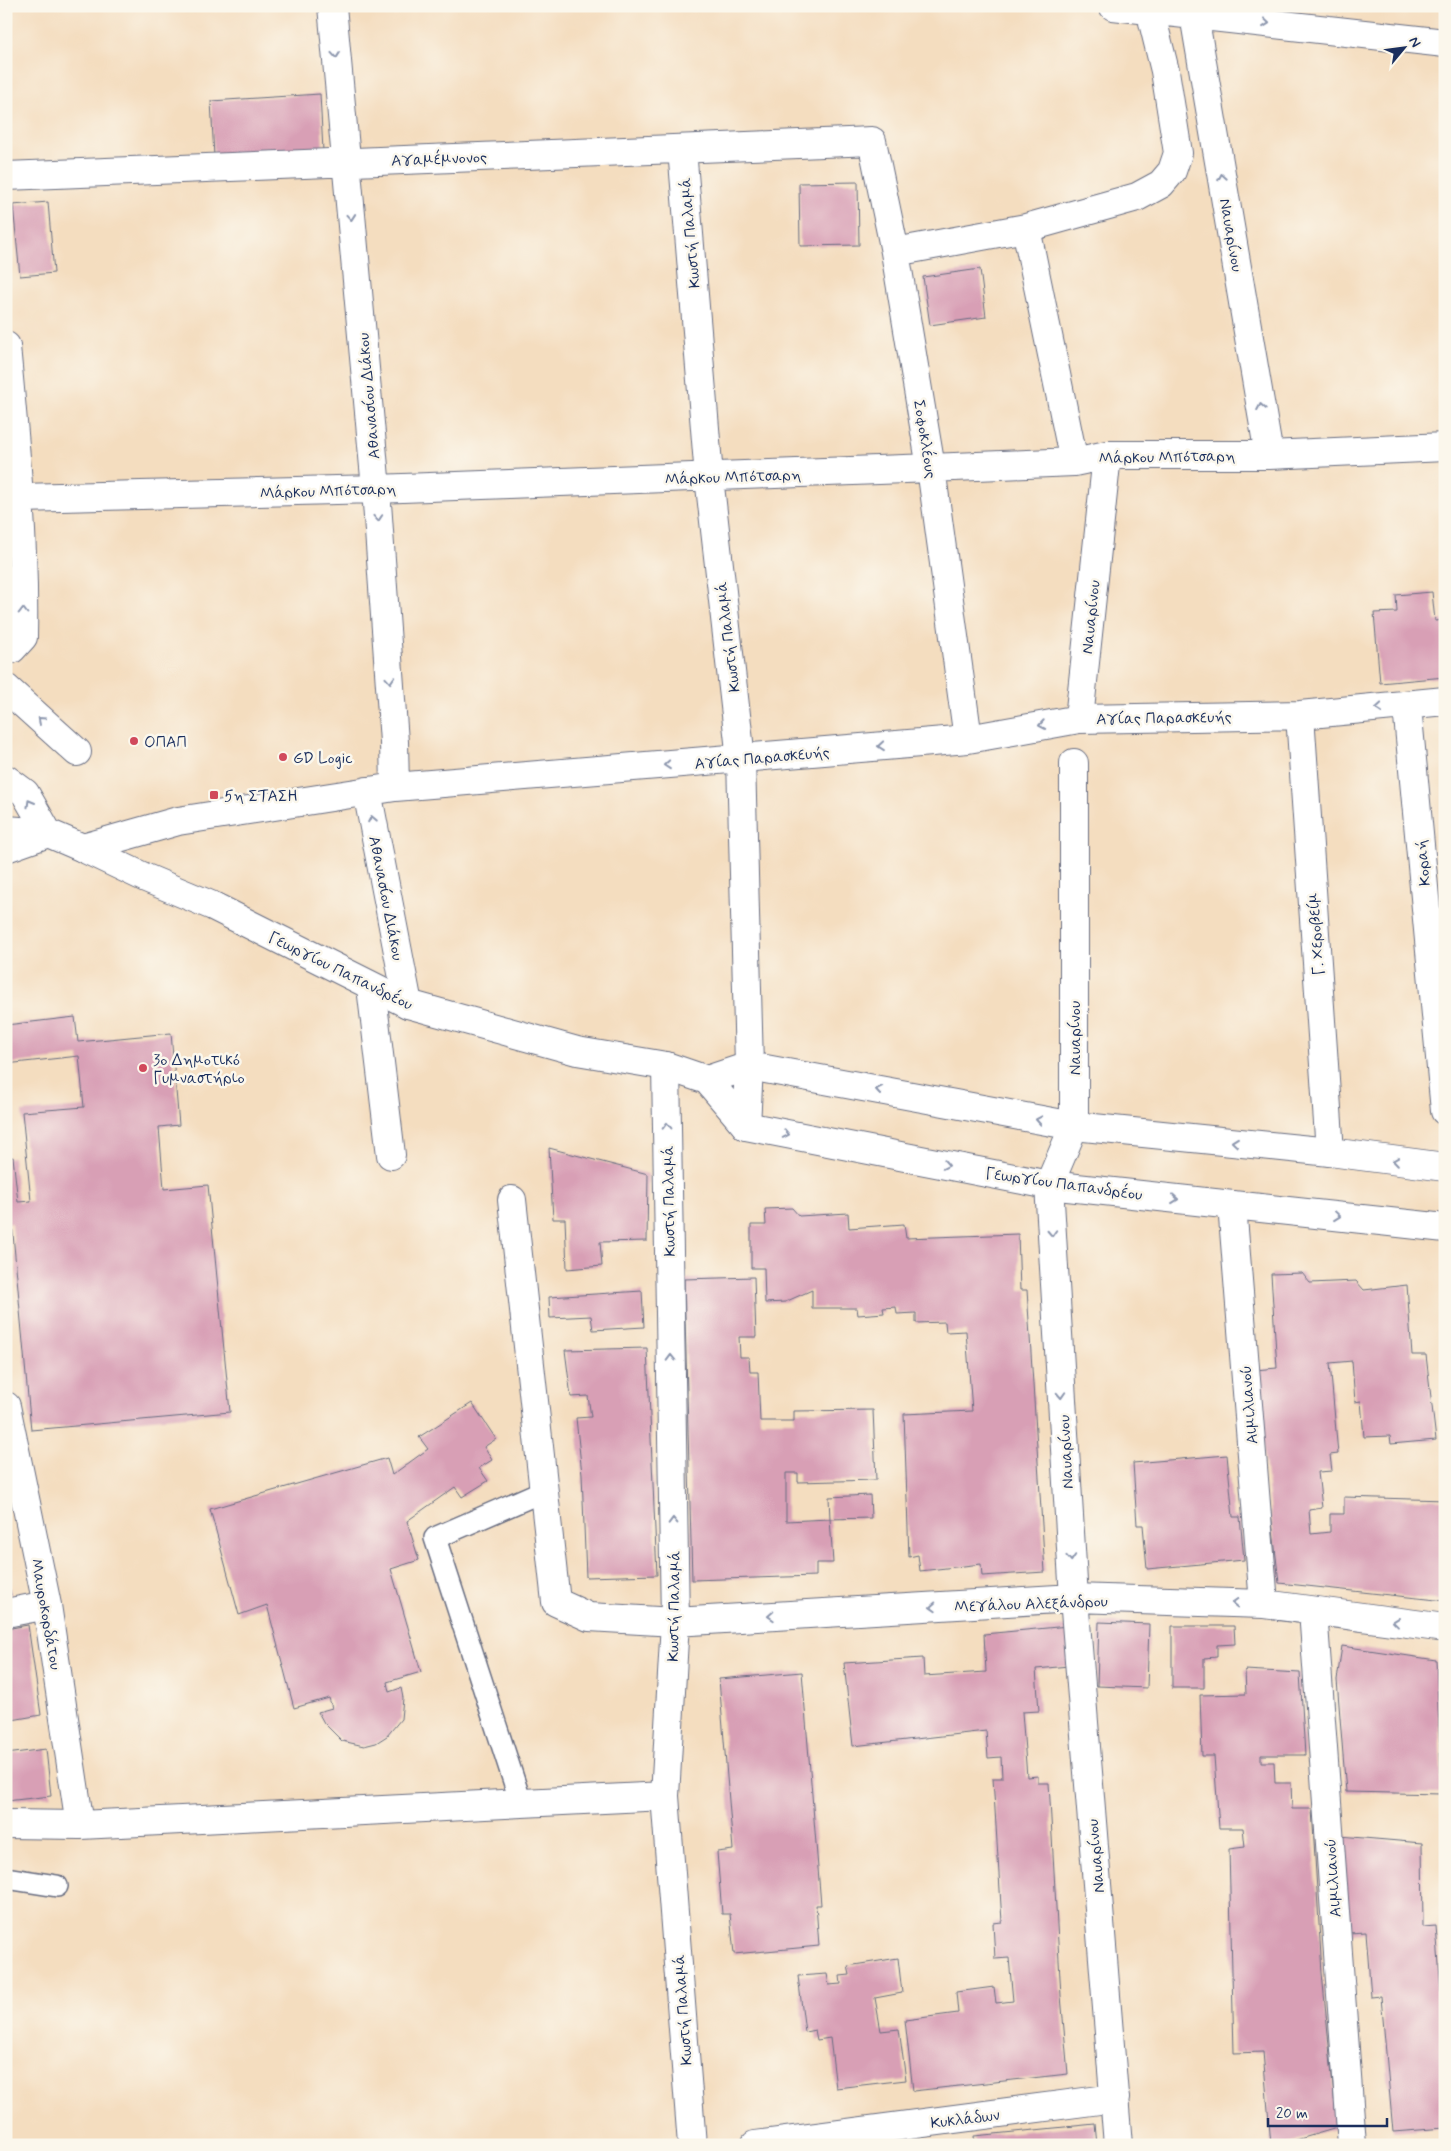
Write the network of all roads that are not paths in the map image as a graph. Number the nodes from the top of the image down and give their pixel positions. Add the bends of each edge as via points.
1 (332, 6) edge
2 (1113, 6) edge
3 (1150, 10) junction
4 (1194, 14) junction
5 (1445, 43) edge
6 (872, 141) joint
7 (682, 148) junction
8 (346, 162) junction
9 (6, 176) edge
10 (1026, 228) junction
11 (895, 252) junction
12 (6, 346) edge
13 (1445, 448) edge
14 (1107, 455) junction
15 (1269, 455) junction
16 (1074, 462) junction
17 (931, 468) junction
18 (708, 477) junction
19 (376, 489) junction
20 (20, 498) junction
21 (6, 651) edge
22 (6, 688) edge
23 (1445, 701) edge
24 (1407, 706) junction
25 (1300, 715) junction
26 (1079, 719) junction
27 (968, 739) junction
28 (77, 752) dead end
29 (741, 759) junction
30 (1074, 763) dead end
31 (6, 778) edge
32 (395, 787) junction
33 (367, 791) junction
34 (6, 830) edge
35 (48, 833) junction
36 (6, 848) edge
37 (83, 848) junction
38 (371, 987) junction
39 (408, 1004) junction
40 (666, 1066) junction
41 (749, 1066) junction
42 (707, 1080) junction
43 (1445, 1111) edge
44 (746, 1126) junction
45 (1074, 1126) junction
46 (1330, 1152) junction
47 (390, 1155) dead end
48 (1445, 1167) edge
49 (1049, 1185) junction
50 (512, 1200) dead end
51 (1232, 1205) junction
52 (1445, 1228) edge
53 (6, 1406) edge
54 (543, 1491) junction
55 (1074, 1598) junction
56 (1264, 1604) junction
57 (47, 1605) junction
58 (1313, 1611) junction
59 (6, 1613) edge
60 (675, 1622) junction
61 (1445, 1628) edge
62 (665, 1796) junction
63 (520, 1803) junction
64 (6, 1824) edge
65 (80, 1825) junction
66 (6, 1878) edge
67 (57, 1886) dead end
68 (1115, 2098) junction
69 (692, 2145) edge
70 (755, 2145) edge
71 (1118, 2145) edge
72 (1352, 2145) edge

1 -> 8 street, Αθανασίου Διάκου
2 - 3 street
3 - 4 street
3 - 10 street via 1165,71 1178,152 1172,171 1161,184 1137,197
4 -> 5 street
15 -> 4 street, Ναυαρίνου
6 - 7 street, Αγαμέμνονος
6 - 11 street, Σοφοκλέους
7 - 8 street, Αγαμέμνονος
7 - 18 street, Κωστή Παλαμά
8 - 9 street, Αγαμέμνονος
8 -> 19 street, Αθανασίου Διάκου
10 - 11 street
10 - 16 street
11 - 17 street, Σοφοκλέους
12 - 20 street
13 - 15 street, Μάρκου Μπότσαρη
14 - 15 street, Μάρκου Μπότσαρη
14 - 16 street, Μάρκου Μπότσαρη
14 - 26 street, Ναυαρίνου
16 - 17 street, Μάρκου Μπότσαρη
17 - 18 street, Μάρκου Μπότσαρη
17 - 27 street, Σοφοκλέους
18 - 19 street, Μάρκου Μπότσαρη
18 - 29 street, Κωστή Παλαμά
19 - 20 street, Μάρκου Μπότσαρη
19 -> 32 street, Αθανασίου Διάκου
21 -> 20 street via 23,637
28 -> 22 street
23 - 24 street, Αγίας Παρασκευής
24 -> 25 street, Αγίας Παρασκευής
24 - 43 street, Κοραή
25 - 26 street, Αγίας Παρασκευής
25 - 46 street, Γ. Χεροβείμ
26 -> 27 street, Αγίας Παρασκευής
27 -> 29 street, Αγίας Παρασκευής
29 -> 32 street, Αγίας Παρασκευής
29 - 41 street, Κωστή Παλαμά
30 - 45 street, Ναυαρίνου
35 -> 31 street via 25,793
32 - 33 street, Αγίας Παρασκευής
33 - 37 street, Αγίας Παρασκευής via 178,821
39 -> 33 street, Αθανασίου Διάκου
34 - 35 street, Γεωργίου Παπανδρέου
35 - 36 street
35 - 37 street, Γεωργίου Παπανδρέου
37 - 38 street, Γεωργίου Παπανδρέου via 213,906
38 - 39 street, Γεωργίου Παπανδρέου
38 - 47 street
39 - 40 street, Γεωργίου Παπανδρέου via 577,1051
40 - 42 street, Γεωργίου Παπανδρέου
60 -> 40 street, Κωστή Παλαμά
41 - 42 street
41 - 44 street, Κωστή Παλαμά
45 -> 41 street
42 - 44 street
44 -> 49 street, Γεωργίου Παπανδρέου
46 -> 45 street
45 - 49 street, Ναυαρίνου
48 -> 46 street
49 -> 51 street, Γεωργίου Παπανδρέου
49 -> 55 street, Ναυαρίνου
50 - 54 street
51 -> 52 street, Γεωργίου Παπανδρέου
51 - 56 street, Αιμιλιανού
53 - 57 street, Μαυροκορδάτου
54 - 60 street, Μεγάλου Αλεξάνδρου via 556,1602 589,1617
54 - 63 lane via 435,1538
56 -> 55 street, Μεγάλου Αλεξάνδρου
55 -> 60 street, Μεγάλου Αλεξάνδρου
55 - 68 street, Ναυαρίνου
56 - 58 street, Μεγάλου Αλεξάνδρου
57 - 59 street
57 - 65 street, Μαυροκορδάτου
61 -> 58 street, Μεγάλου Αλεξάνδρου
58 - 72 street, Αιμιλιανού
60 - 62 street, Κωστή Παλαμά
62 - 63 street
62 - 69 street, Κωστή Παλαμά
63 - 65 street
64 - 65 street
66 - 67 lane
68 - 70 street, Κυκλάδων
68 - 71 street, Ναυαρίνου

